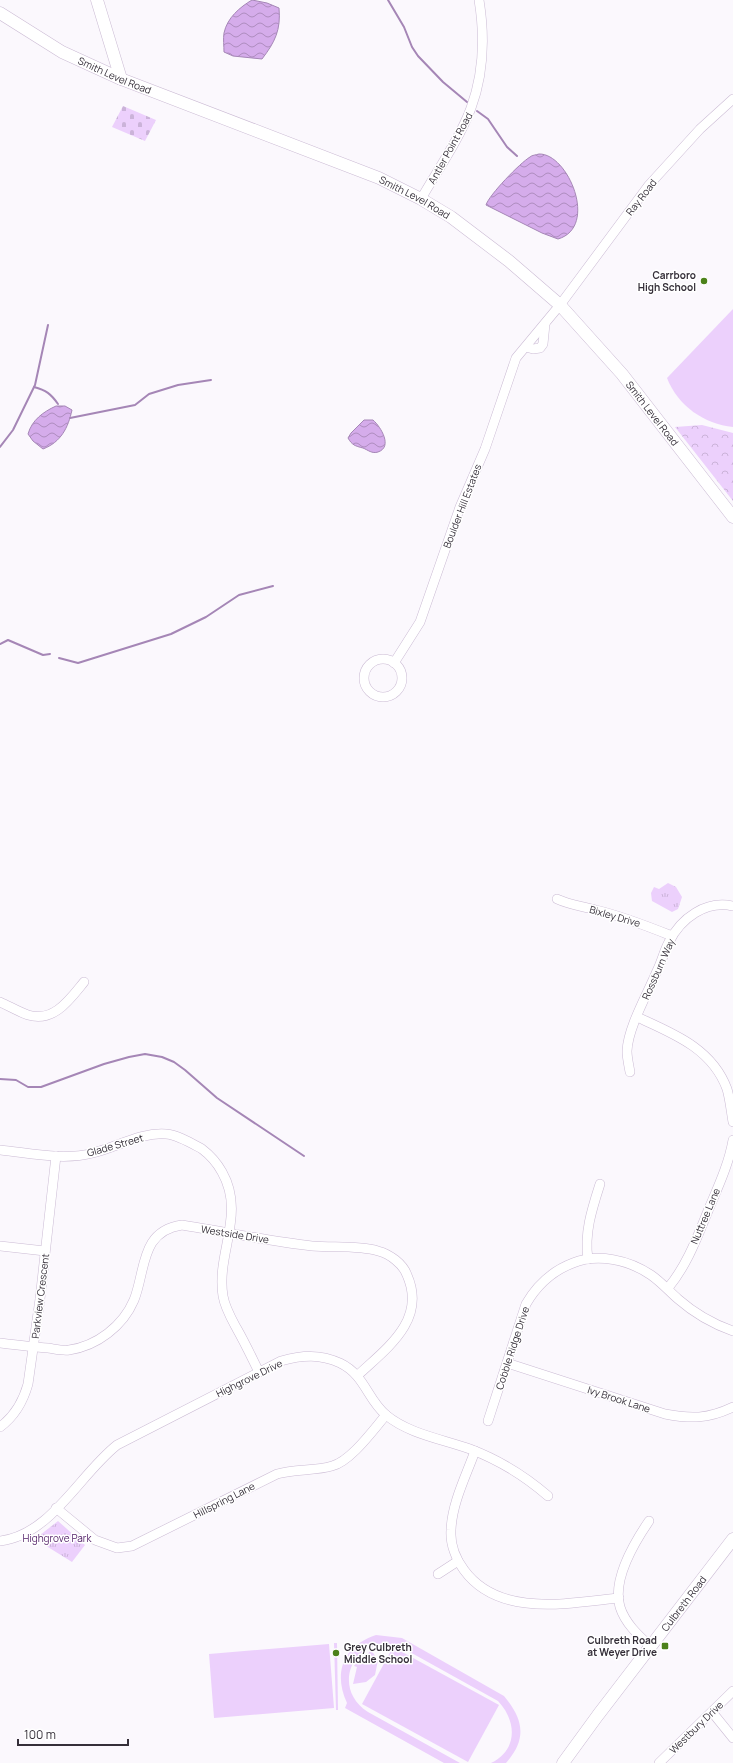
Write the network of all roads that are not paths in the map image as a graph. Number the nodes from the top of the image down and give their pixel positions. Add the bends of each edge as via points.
1 (96, 0) edge
2 (479, 0) edge
3 (0, 13) edge
4 (121, 79) junction
5 (733, 99) edge
6 (421, 199) junction
7 (560, 304) junction
8 (733, 517) edge
9 (394, 663) junction
10 (557, 899) dead end
11 (733, 906) edge
12 (672, 936) junction
13 (84, 982) dead end
14 (0, 1002) edge
15 (637, 1017) junction
16 (630, 1072) dead end
17 (733, 1122) edge
18 (733, 1140) edge
19 (0, 1150) edge
20 (56, 1156) junction
21 (600, 1184) dead end
22 (230, 1233) junction
23 (0, 1246) edge
24 (45, 1251) junction
25 (588, 1259) junction
26 (668, 1288) junction
27 (733, 1331) edge
28 (0, 1343) edge
29 (34, 1347) junction
30 (506, 1363) junction
31 (259, 1372) junction
32 (358, 1375) junction
33 (733, 1407) edge
34 (386, 1415) junction
35 (488, 1421) dead end
36 (0, 1427) edge
37 (475, 1451) junction
38 (548, 1496) dead end
39 (56, 1508) junction
40 (649, 1521) dead end
41 (733, 1539) edge
42 (0, 1541) edge
43 (458, 1561) junction
44 (438, 1574) dead end
45 (619, 1598) junction
46 (650, 1646) junction
47 (733, 1691) edge
48 (712, 1712) junction
49 (733, 1738) edge
50 (563, 1763) edge
51 (659, 1763) edge

1 - 4 main road
2 - 6 street, Antler Point Road via 483,45 480,79 471,110
3 - 4 main road, Smith Level Road via 62,52
4 - 6 main road, Smith Level Road via 379,178
5 - 7 street, Ray Road via 700,129 649,185
6 - 7 main road, Smith Level Road via 510,261
7 - 8 main road, Smith Level Road via 622,374
7 - 9 street, Boulder Hill Estates via 516,358 420,622
9 - 9 street via 383,659 368,667 364,678 371,693 382,697 394,694 398,690 402,678
10 - 12 street, Bixley Drive via 632,919
11 - 12 street, Rossburn Way via 714,905 700,909
12 - 15 street, Rossburn Way
13 - 14 street via 62,1008 42,1016 29,1015
15 - 16 street, Rossburn Way via 627,1051
15 - 17 street via 682,1037 711,1063 727,1088
18 - 26 street, Nuttree Lane via 727,1164 696,1240 681,1271
19 - 20 street, Glade Street
20 - 22 street, Glade Street via 93,1153 149,1135 166,1134 181,1138 208,1153 229,1184 232,1200
20 - 24 street, Parkview Crescent
21 - 25 street via 588,1228
22 - 29 street, Westside Drive via 182,1225 169,1227 150,1245 134,1300 126,1315 113,1329 100,1340 81,1348 68,1350
22 - 31 street, Glade Street via 222,1275 223,1296 228,1312
22 - 32 street, Westside Drive via 312,1246 380,1251 394,1258 405,1270 413,1291 413,1307 409,1316 398,1337
23 - 24 street
24 - 29 street, Parkview Crescent
25 - 26 street, Cobble Ridge Drive via 604,1258 630,1264
25 - 30 street, Cobble Ridge Drive via 559,1269 536,1289 522,1313
26 - 27 street, Cobble Ridge Drive via 678,1299 706,1319
28 - 29 street, Westside Drive
29 - 36 street, Parkview Crescent via 24,1399
30 - 33 street, Ivy Brook Lane via 682,1418 711,1416
30 - 35 street, Cobble Ridge Drive
31 - 32 street, Highgrove Drive via 281,1361 310,1355 339,1363
31 - 39 street, Highgrove Drive via 117,1445 104,1455
32 - 34 street, Highgrove Drive
34 - 37 street, Highgrove Drive via 404,1427
34 - 39 street, Hillspring Lane via 350,1456 340,1462 332,1466 277,1474 132,1546 118,1548 95,1540
37 - 38 street, Highgrove Drive via 511,1468
37 - 43 street via 452,1521 451,1532
39 - 42 street, Highgrove Drive via 20,1537
40 - 45 street via 636,1539 626,1562
41 - 46 main road, Culbreth Road
43 - 44 street
43 - 45 street via 477,1584 495,1594 514,1600 576,1604
45 - 46 street via 622,1612 631,1627
46 - 50 main road, Culbreth Road
47 - 48 street, Westbury Drive
48 - 49 street
48 - 51 street, Westbury Drive

